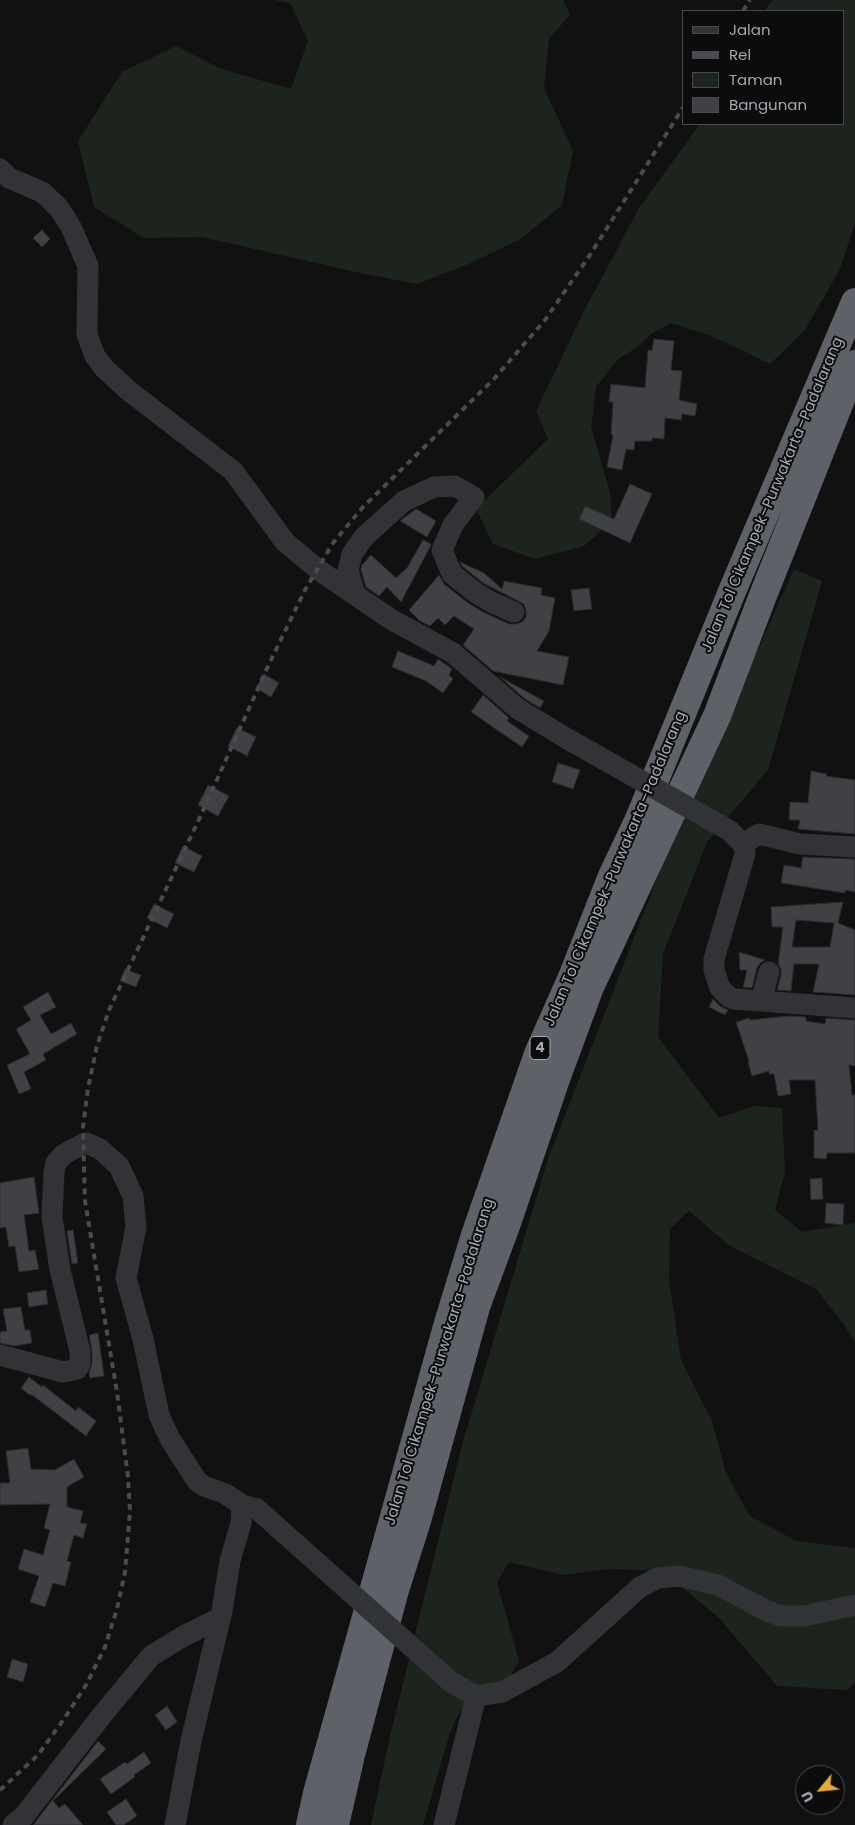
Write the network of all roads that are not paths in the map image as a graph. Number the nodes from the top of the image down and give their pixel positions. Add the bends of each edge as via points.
1 (0, 169) edge
2 (855, 302) edge
3 (855, 364) edge
4 (733, 589) junction
5 (355, 595) junction
6 (762, 598) junction
7 (514, 612) dead end
8 (737, 838) junction
9 (855, 847) edge
10 (769, 972) dead end
11 (761, 1002) junction
12 (855, 1008) edge
13 (0, 1355) edge
14 (249, 1507) junction
15 (855, 1605) edge
16 (220, 1618) junction
17 (476, 1696) junction
18 (13, 1825) edge
19 (175, 1825) edge
20 (310, 1825) edge
21 (335, 1825) edge
22 (444, 1825) edge

1 - 5 street via 9,178 42,192 59,208 71,227 88,266 87,335 105,370 234,471 285,542
2 - 4 highway, Jalan Tol Cikampek–Purwakarta–Padalarang / 4
3 - 6 highway, Jalan Tol Cikampek–Purwakarta–Padalarang / 4
4 - 6 street
4 - 20 highway, Jalan Tol Cikampek–Purwakarta–Padalarang / 4 via 538,1054 478,1226 412,1450
5 - 7 street via 348,570 352,554 364,537 404,501 434,486 455,486 474,497 453,525 442,550 452,574 484,598
5 - 8 street, bridge via 392,620 454,653 518,708
6 - 21 highway, Jalan Tol Cikampek–Purwakarta–Padalarang / 4 via 717,716 590,987 476,1307 395,1590
8 - 9 street via 759,834 800,844
8 - 11 street via 745,850 744,863 714,970 720,988 729,997
10 - 11 street
11 - 12 street
13 - 14 street via 63,1372 77,1370 80,1364 52,1217 56,1163 64,1154 87,1143 108,1154 119,1166 133,1196 136,1227 126,1278 144,1339 158,1415 197,1481
14 - 16 street via 230,1561
14 - 17 street, bridge via 451,1682
15 - 17 street via 804,1616 781,1616 718,1585 678,1576 658,1578 640,1587 557,1662 502,1692
16 - 18 street via 151,1656 24,1816
16 - 19 street
17 - 22 street

